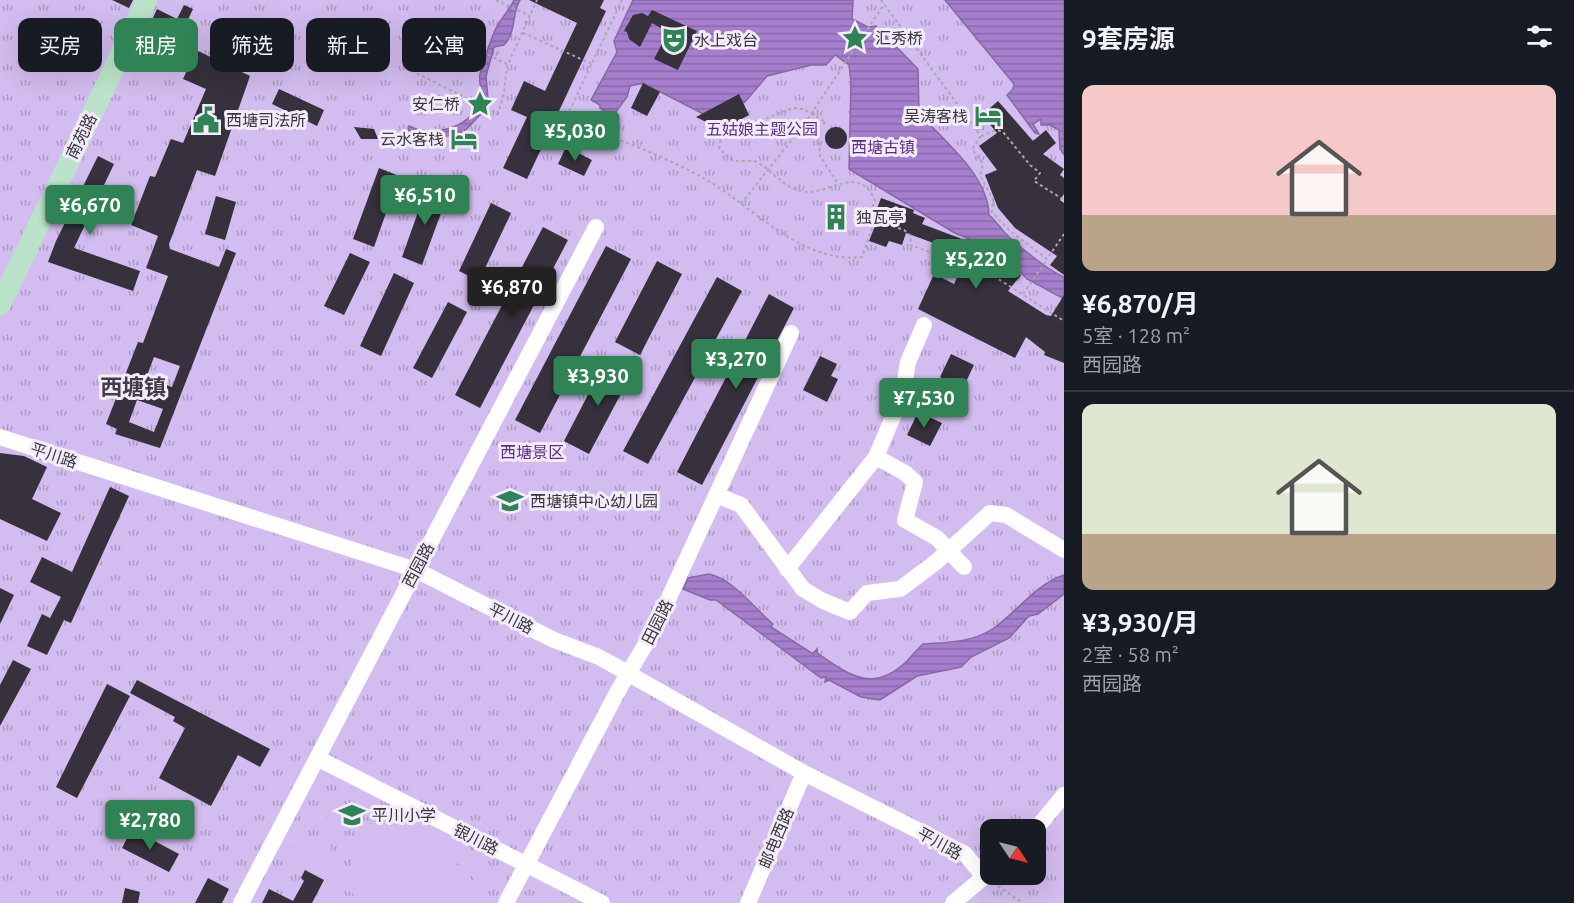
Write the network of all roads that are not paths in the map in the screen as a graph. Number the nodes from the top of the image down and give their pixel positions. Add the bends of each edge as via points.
1 (135, 0) edge
2 (147, 0) edge
3 (596, 227) dead end
4 (0, 281) edge
5 (0, 305) edge
6 (924, 325) dead end
7 (791, 333) dead end
8 (0, 437) edge
9 (876, 457) junction
10 (716, 495) junction
11 (1064, 550) edge
12 (950, 551) junction
13 (964, 567) dead end
14 (787, 569) junction
15 (416, 570) junction
16 (628, 674) junction
17 (317, 758) junction
18 (804, 773) junction
19 (1064, 795) edge
20 (1044, 819) edge
21 (526, 865) junction
22 (980, 868) edge
23 (980, 881) edge
24 (241, 903) edge
25 (506, 903) edge
26 (602, 903) edge
27 (748, 903) edge
28 (953, 903) edge

1 - 4 main road, 南苑路
2 - 5 main road, 南苑路
3 - 15 street, 西园路
6 - 9 street via 908,362 903,393
7 - 10 street, 田园路
8 - 15 street, 平川路
9 - 12 street via 905,472 915,482 905,520 937,538
9 - 14 street
10 - 14 street via 741,504
10 - 16 street, 田园路 via 654,630
11 - 12 street via 1006,515 990,513
12 - 13 street
12 - 14 street via 900,590 867,592 850,612 803,589
15 - 16 street, 平川路
15 - 17 street, 西园路
16 - 18 street, 平川路
16 - 21 street, 田园路
17 - 21 street, 银川路
17 - 24 street, 西园路
18 - 22 street, 平川路 via 965,854
18 - 27 street, 邮电西路
19 - 20 street
21 - 25 street, 田园路
21 - 26 street, 银川路
23 - 28 street

